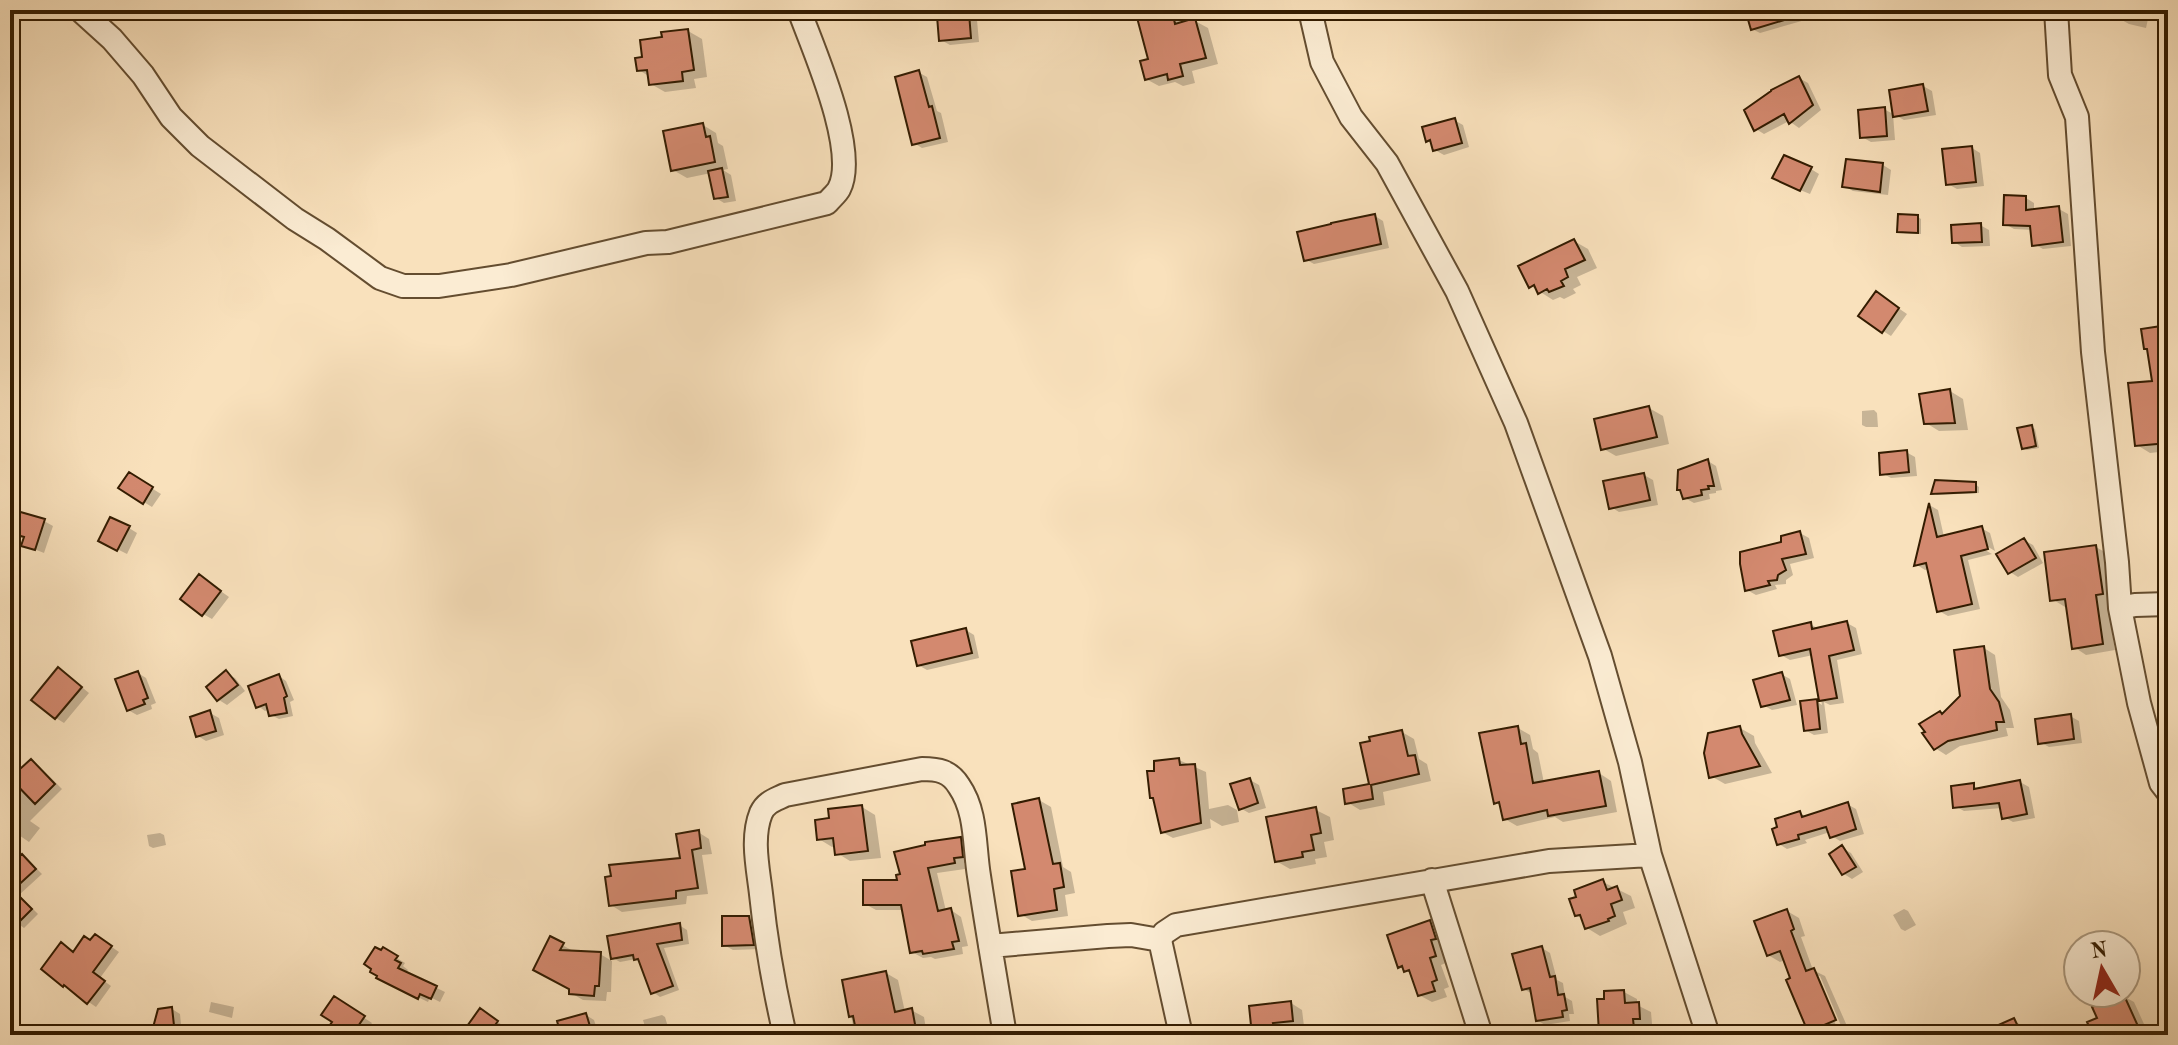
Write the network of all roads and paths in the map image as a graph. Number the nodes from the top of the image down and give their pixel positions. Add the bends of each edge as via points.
1 (80, 10) edge
2 (799, 10) edge
3 (1310, 10) edge
4 (2056, 10) edge
5 (2168, 604) edge
6 (2120, 608) junction
7 (2168, 792) edge
8 (1650, 855) junction
9 (1432, 880) junction
10 (1160, 940) junction
11 (990, 946) junction
12 (785, 1035) edge
13 (1005, 1035) edge
14 (1181, 1035) edge
15 (1481, 1035) edge
16 (1708, 1035) edge

1 - 2 street via 123,51 171,117 200,146 380,278 403,286 511,275 827,203 840,188 843,146 829,87
3 - 8 street via 1322,62 1351,117 1387,163 1457,291 1516,423 1600,656
4 - 6 street via 2060,75 2077,117 2093,352
5 - 6 street
6 - 7 street via 2139,703
8 - 9 street via 1549,861
8 - 16 street
9 - 10 street via 1176,925
9 - 15 street
10 - 11 street via 1131,935
10 - 14 street
11 - 12 street via 968,802 958,783 940,769 785,795 762,812 755,845 765,934
11 - 13 street

